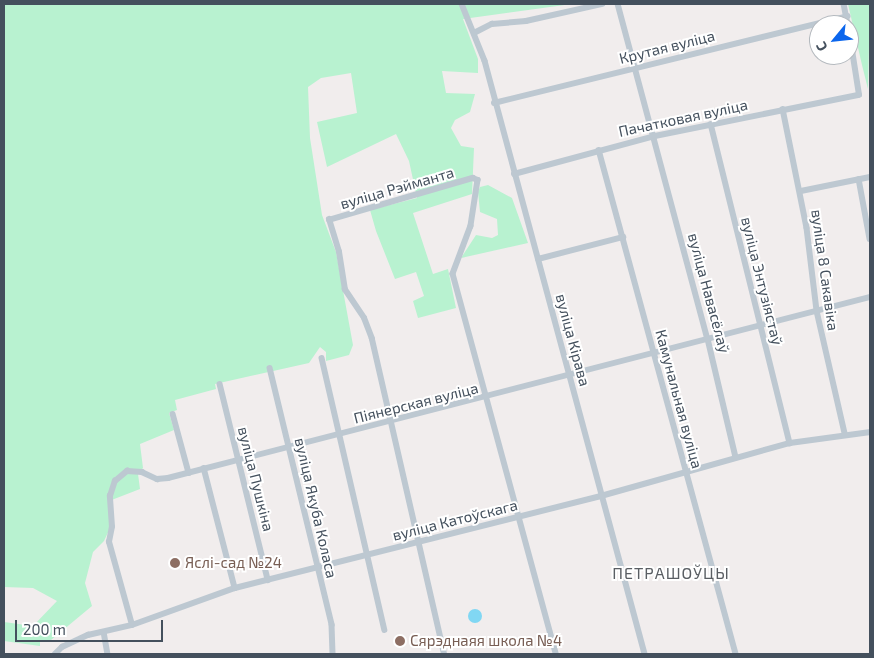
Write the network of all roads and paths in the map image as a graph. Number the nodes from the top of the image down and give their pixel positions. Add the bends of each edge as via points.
1 (462, 4) edge
2 (602, 4) edge
3 (618, 4) edge
4 (809, 25) edge
5 (474, 34) junction
6 (854, 65) edge
7 (634, 68) junction
8 (494, 103) junction
9 (783, 109) junction
10 (711, 124) junction
11 (654, 136) junction
12 (599, 150) junction
13 (514, 174) junction
14 (870, 177) edge
15 (859, 179) junction
16 (801, 191) junction
17 (623, 238) junction
18 (870, 239) edge
19 (538, 259) junction
20 (870, 298) edge
21 (817, 311) junction
22 (760, 326) junction
23 (708, 339) junction
24 (654, 353) junction
25 (322, 358) dead end
26 (270, 368) dead end
27 (569, 376) junction
28 (220, 384) dead end
29 (485, 398) junction
30 (173, 414) dead end
31 (392, 422) junction
32 (870, 432) edge
33 (845, 434) junction
34 (340, 435) junction
35 (790, 443) junction
36 (289, 448) junction
37 (736, 457) junction
38 (238, 459) junction
39 (204, 468) junction
40 (685, 471) junction
41 (189, 473) junction
42 (601, 496) junction
43 (518, 517) junction
44 (419, 542) junction
45 (368, 555) junction
46 (317, 569) junction
47 (268, 580) junction
48 (235, 588) junction
49 (132, 625) junction
50 (384, 630) dead end
51 (104, 632) junction
52 (55, 654) edge
53 (108, 654) edge
54 (333, 654) edge
55 (444, 654) edge
56 (556, 654) edge
57 (645, 654) edge
58 (736, 654) edge

1 - 5 street, вуліца Кірава
2 - 5 street via 526,21 492,24
3 - 7 street, вуліца Навасёлаў
4 - 7 street, Крутая вуліца
5 - 8 street, вуліца Кірава via 485,61
6 - 9 street, Пачатковая вуліца via 859,95
7 - 8 street, Крутая вуліца
7 - 11 street, вуліца Навасёлаў
8 - 13 street, вуліца Кірава
9 - 10 street, Пачатковая вуліца
9 - 16 street, вуліца 8 Сакавіка
10 - 11 street, Пачатковая вуліца
10 - 22 street, вуліца Энтузіястаў
11 - 12 street, Пачатковая вуліца
11 - 23 street, вуліца Навасёлаў
12 - 13 street, Пачатковая вуліца
12 - 17 street, Камунальная вуліца
13 - 19 street, вуліца Кірава
14 - 15 street
15 - 16 street
15 - 18 street
16 - 21 street, вуліца 8 Сакавіка
17 - 19 street
17 - 24 street, Камунальная вуліца
19 - 27 street, вуліца Кірава
20 - 21 street, Піянерская вуліца
21 - 22 street, Піянерская вуліца
21 - 33 street, вуліца 8 Сакавіка
22 - 23 street, Піянерская вуліца
22 - 35 street, вуліца Энтузіястаў
23 - 24 street, Піянерская вуліца
23 - 37 street, вуліца Навасёлаў
24 - 27 street, Піянерская вуліца
24 - 40 street, Камунальная вуліца
25 - 34 street
26 - 36 street, вуліца Якуба Коласа
27 - 29 street, Піянерская вуліца
27 - 42 street, вуліца Кірава
28 - 38 street, вуліца Пушкіна
29 - 31 street, Піянерская вуліца
29 - 31 street, вуліца Рэйманта via 453,274 470,226 478,180 473,178 329,220 339,252 345,290 364,318 372,339
29 - 43 street
30 - 41 street
31 - 34 street, Піянерская вуліца
31 - 44 street, вуліца Рэйманта
32 - 33 street, вуліца Катоўскага
33 - 35 street, вуліца Катоўскага
34 - 36 street, Піянерская вуліца
34 - 45 street
35 - 37 street, вуліца Катоўскага
36 - 38 street, Піянерская вуліца
36 - 46 street, вуліца Якуба Коласа
37 - 40 street, вуліца Катоўскага
38 - 39 street, Піянерская вуліца
38 - 47 street, вуліца Пушкіна
39 - 41 street, Піянерская вуліца
39 - 48 street
40 - 42 street, вуліца Катоўскага
40 - 58 street, Камунальная вуліца
41 - 49 street, Піянерская вуліца via 158,479 142,472 127,471 112,488 109,542
42 - 43 street, вуліца Катоўскага
42 - 57 street, вуліца Кірава
43 - 44 street, вуліца Катоўскага
43 - 56 street
44 - 45 street, вуліца Катоўскага
44 - 55 street, вуліца Рэйманта
45 - 46 street, вуліца Катоўскага
45 - 50 street
46 - 47 street, вуліца Катоўскага
46 - 54 street, вуліца Якуба Коласа via 332,625
47 - 48 street, вуліца Катоўскага
48 - 49 street, вуліца Катоўскага
49 - 51 street, вуліца Катоўскага
51 - 52 street, вуліца Катоўскага via 71,642
51 - 53 street

